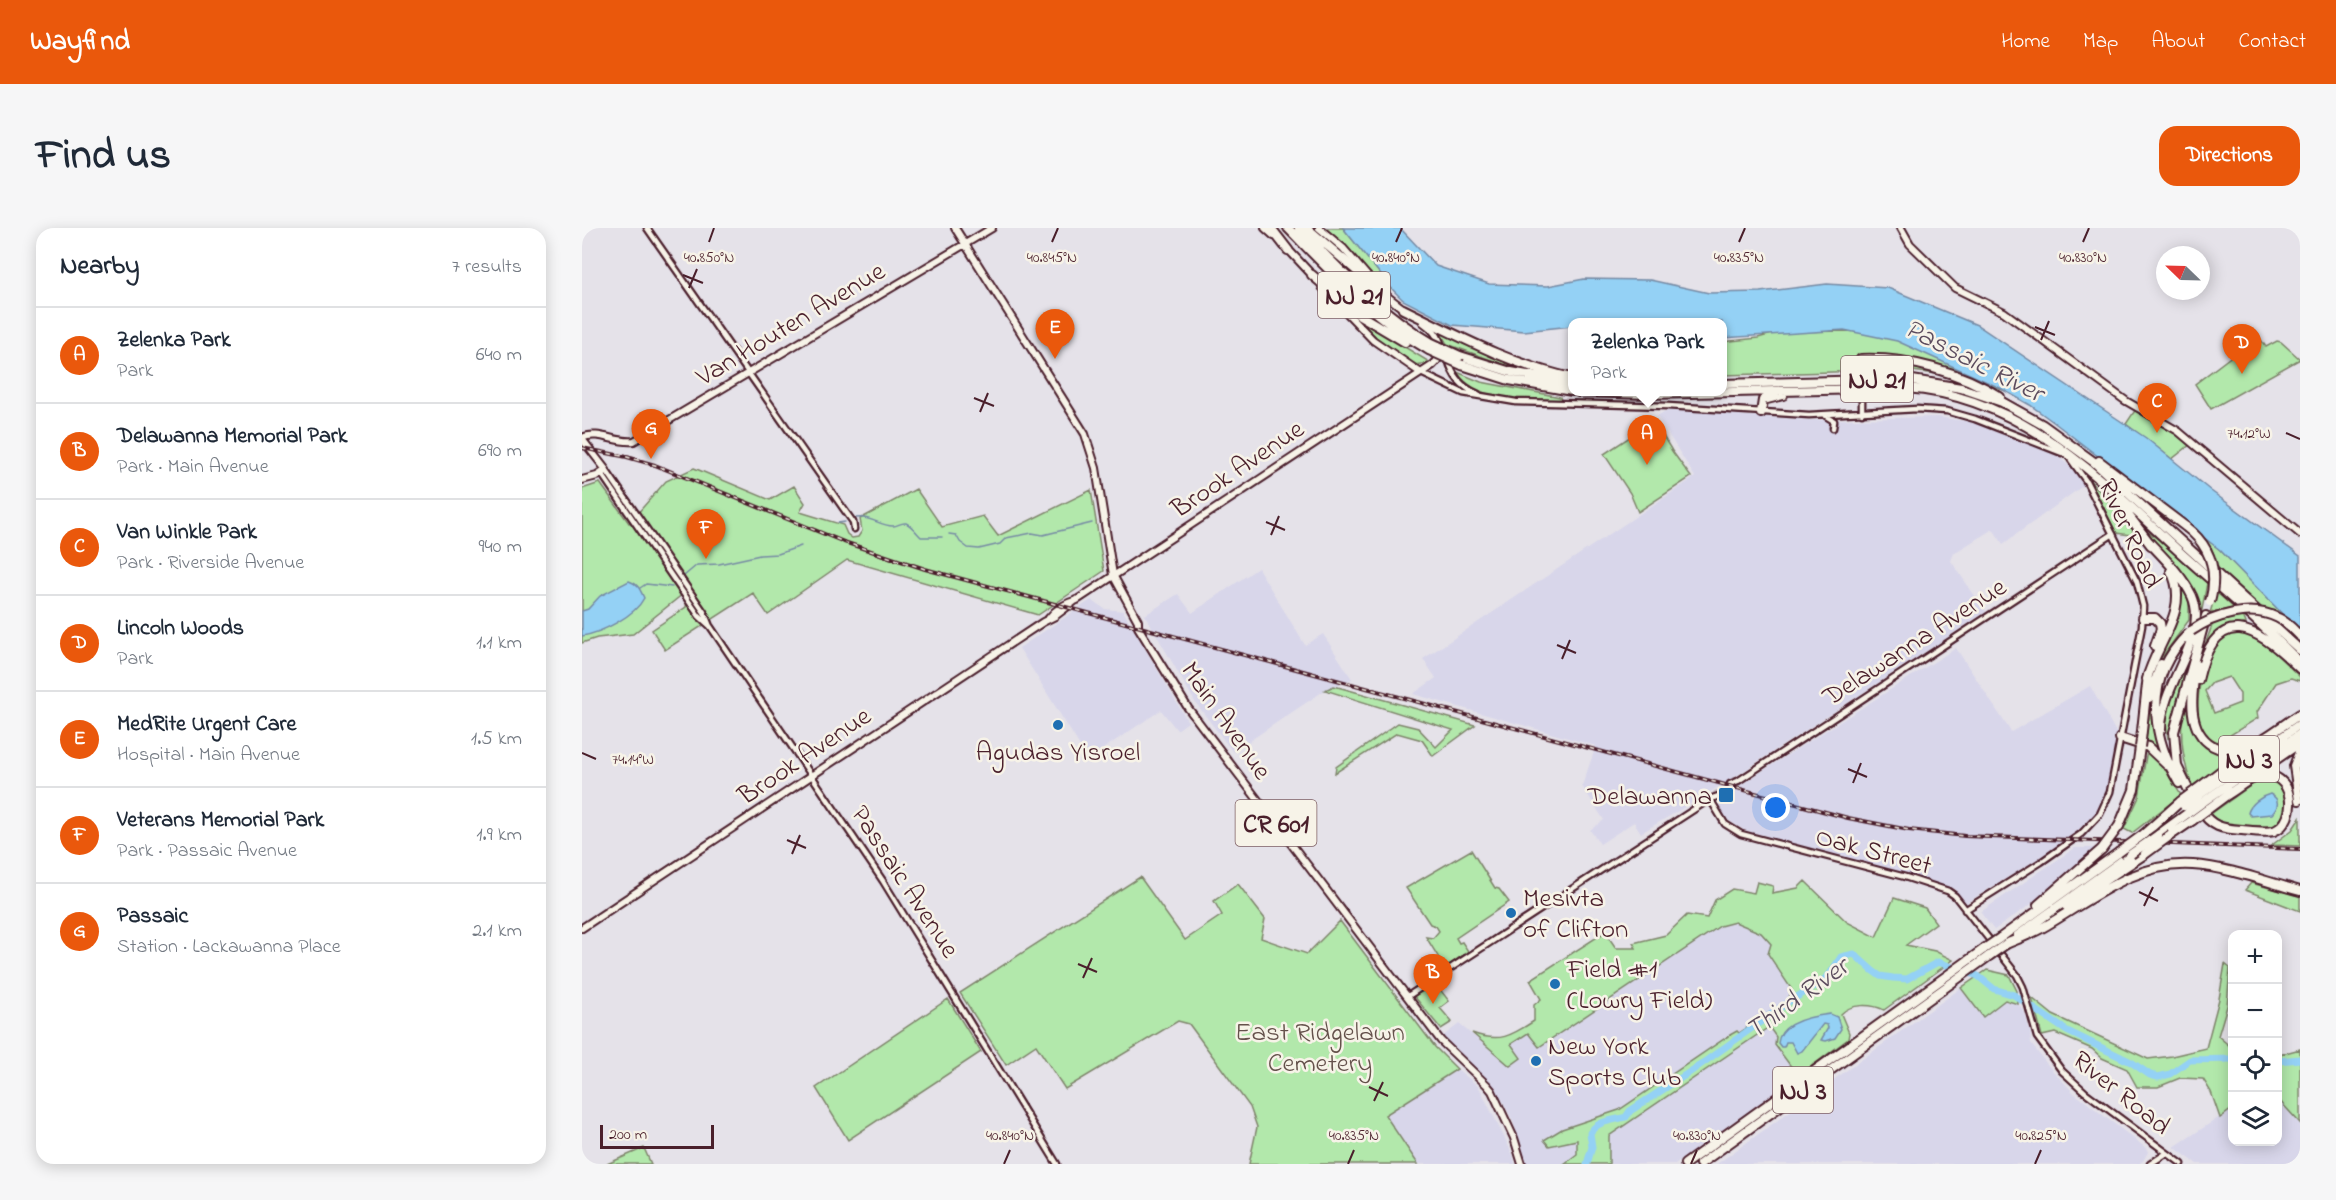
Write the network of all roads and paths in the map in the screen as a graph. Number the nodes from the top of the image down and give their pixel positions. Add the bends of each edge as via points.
1 (647, 228) edge
2 (955, 228) edge
3 (992, 228) edge
4 (1265, 228) edge
5 (1271, 228) edge
6 (1288, 228) edge
7 (1299, 228) edge
8 (1307, 228) edge
9 (1319, 228) edge
10 (1901, 228) edge
11 (964, 244) junction
12 (1288, 250) junction
13 (1312, 275) junction
14 (1386, 296) junction
15 (1403, 309) junction
16 (1433, 329) junction
17 (1429, 349) junction
18 (1861, 359) joint
19 (1406, 364) junction
20 (1433, 365) junction
21 (748, 373) junction
22 (1421, 373) junction
23 (1568, 377) edge
24 (1406, 381) junction
25 (1568, 382) edge
26 (1727, 384) edge
27 (1851, 388) junction
28 (1568, 390) edge
29 (1727, 392) edge
30 (1489, 398) junction
31 (1761, 413) junction
32 (1862, 413) junction
33 (1824, 415) junction
34 (2026, 415) junction
35 (1833, 428) dead end
36 (2049, 429) junction
37 (582, 439) edge
38 (603, 471) junction
39 (582, 480) edge
40 (2110, 489) junction
41 (854, 529) dead end
42 (2113, 534) junction
43 (2300, 534) edge
44 (2148, 540) junction
45 (1113, 575) junction
46 (2206, 616) junction
47 (2143, 618) junction
48 (2189, 632) junction
49 (2300, 636) edge
50 (2300, 650) edge
51 (2300, 663) edge
52 (2300, 669) edge
53 (2147, 679) junction
54 (2193, 714) junction
55 (2300, 714) edge
56 (2300, 724) edge
57 (2272, 733) junction
58 (2300, 734) edge
59 (2120, 738) junction
60 (2140, 743) junction
61 (2300, 743) edge
62 (2300, 750) edge
63 (2166, 758) junction
64 (2171, 769) junction
65 (812, 776) junction
66 (1734, 783) tunnel mouth
67 (2228, 795) junction
68 (2202, 799) junction
69 (2186, 810) junction
70 (2299, 810) edge
71 (2300, 891) edge
72 (1965, 910) junction
73 (582, 928) edge
74 (2021, 933) junction
75 (2003, 941) junction
76 (1986, 953) junction
77 (1408, 996) junction
78 (2167, 1153) junction
79 (1057, 1164) edge
80 (1522, 1164) edge
81 (1685, 1164) edge
82 (1700, 1164) edge
83 (2150, 1164) edge
84 (2182, 1164) edge

1 - 21 street
2 - 11 main road, Main Avenue / CR 601
3 - 11 main road, Van Houten Avenue
4 - 12 main road
5 - 12 highway
6 - 17 highway, NJ 21 via 1368,308
7 - 17 highway, NJ 21 via 1373,303
8 - 14 highway
9 - 14 main road via 1343,248
10 - 43 main road via 1910,244 1955,288 2004,312 2126,401 2178,431
11 - 21 main road, Van Houten Avenue
11 - 45 main road, Main Avenue / CR 601 via 1085,434 1096,468
12 - 13 main road
13 - 17 highway via 1365,318
13 - 19 main road via 1365,333
14 - 15 main road
15 - 16 main road
15 - 23 highway via 1497,354
16 - 20 main road via 1442,350
16 - 30 street via 1442,341 1456,378 1467,389
17 - 25 highway, NJ 21, bridge via 1518,374
17 - 28 highway, bridge via 1509,380
18 - 32 street, bridge
18 - 34 highway via 1898,361 1945,372 1996,395
19 - 20 main road via 1420,368
19 - 22 main road
19 - 24 main road via 1410,372
20 - 22 main road, Brook Avenue
21 - 37 main road, Van Houten Avenue via 630,442 591,435
21 - 41 street via 853,522
22 - 24 main road, Brook Avenue
22 - 30 street, River Road via 1463,393
24 - 45 main road, Brook Avenue
26 - 34 highway, NJ 21 via 1920,380 1975,392
27 - 29 highway, NJ 21
27 - 31 highway via 1768,397 1762,402
27 - 40 highway, NJ 21 via 1919,389 1985,405 2050,440
30 - 31 street, River Road
31 - 33 street, River Road
32 - 33 street, River Road
32 - 42 street, River Road via 1947,411 2061,453 2072,461 2089,487
33 - 35 street via 1834,421
34 - 36 highway, NJ 21
36 - 46 highway, bridge via 2085,451 2196,536 2208,553 2214,576
36 - 50 highway, NJ 21 via 2109,476
37 - 38 main road, Passaic Avenue
38 - 39 main road
38 - 65 street, Passaic Avenue
40 - 44 highway
40 - 51 highway, NJ 21
42 - 47 street, River Road via 2139,586
42 - 66 street, Delawanna Avenue
44 - 53 highway via 2172,573 2178,596 2175,615
44 - 63 highway via 2188,589 2196,615 2193,637 2164,704 2161,729
45 - 65 main road, Brook Avenue
45 - 77 main road, Main Avenue / CR 601 via 1188,708
46 - 54 highway via 2192,688
46 - 67 highway via 2175,727 2174,750 2181,777 2206,819 2218,828 2273,831 2286,824 2294,811 2291,790 2274,777 2255,778
47 - 53 highway via 2156,619 2161,627
47 - 59 street, River Road
48 - 49 highway, bridge via 2224,615 2254,612 2277,617
48 - 60 highway via 2170,650 2156,673
48 - 63 highway via 2167,660 2158,691 2157,724
52 - 54 highway via 2257,633 2243,629 2227,631 2207,653 2197,683
53 - 60 highway
54 - 57 highway via 2202,737 2223,750 2242,748
55 - 57 highway
56 - 68 highway, NJ 3
57 - 68 highway
58 - 68 highway, NJ 3
59 - 64 highway via 2148,747
59 - 72 street, River Road via 2110,792 2093,823 2041,862
60 - 75 highway, bridge via 2134,790 2119,826 2102,849
61 - 67 highway
62 - 70 highway via 2294,766
63 - 64 highway
64 - 70 highway via 2201,819 2217,832 2274,835 2289,827
65 - 73 main road, Brook Avenue
65 - 79 street, Passaic Avenue via 893,897
67 - 68 highway
68 - 69 highway, NJ 3, bridge
68 - 69 highway, bridge
69 - 74 highway, NJ 3, bridge via 2158,835
69 - 74 highway, bridge via 2171,835
69 - 75 highway, NJ 3, bridge via 2144,834
71 - 75 highway via 2207,866 2164,866 2121,881 2042,928
72 - 77 street, Oak Street via 1953,894 1943,889 1733,831 1722,820 1714,796
72 - 78 street, River Road via 2017,975 2042,1045 2062,1071
74 - 75 highway, NJ 3
75 - 76 highway, NJ 3, bridge
76 - 81 highway, NJ 3 via 1964,964
76 - 82 highway, NJ 3 via 1972,968
77 - 80 main road, Main Avenue / CR 601 via 1441,1041 1492,1091
78 - 83 street
78 - 84 street, River Road

